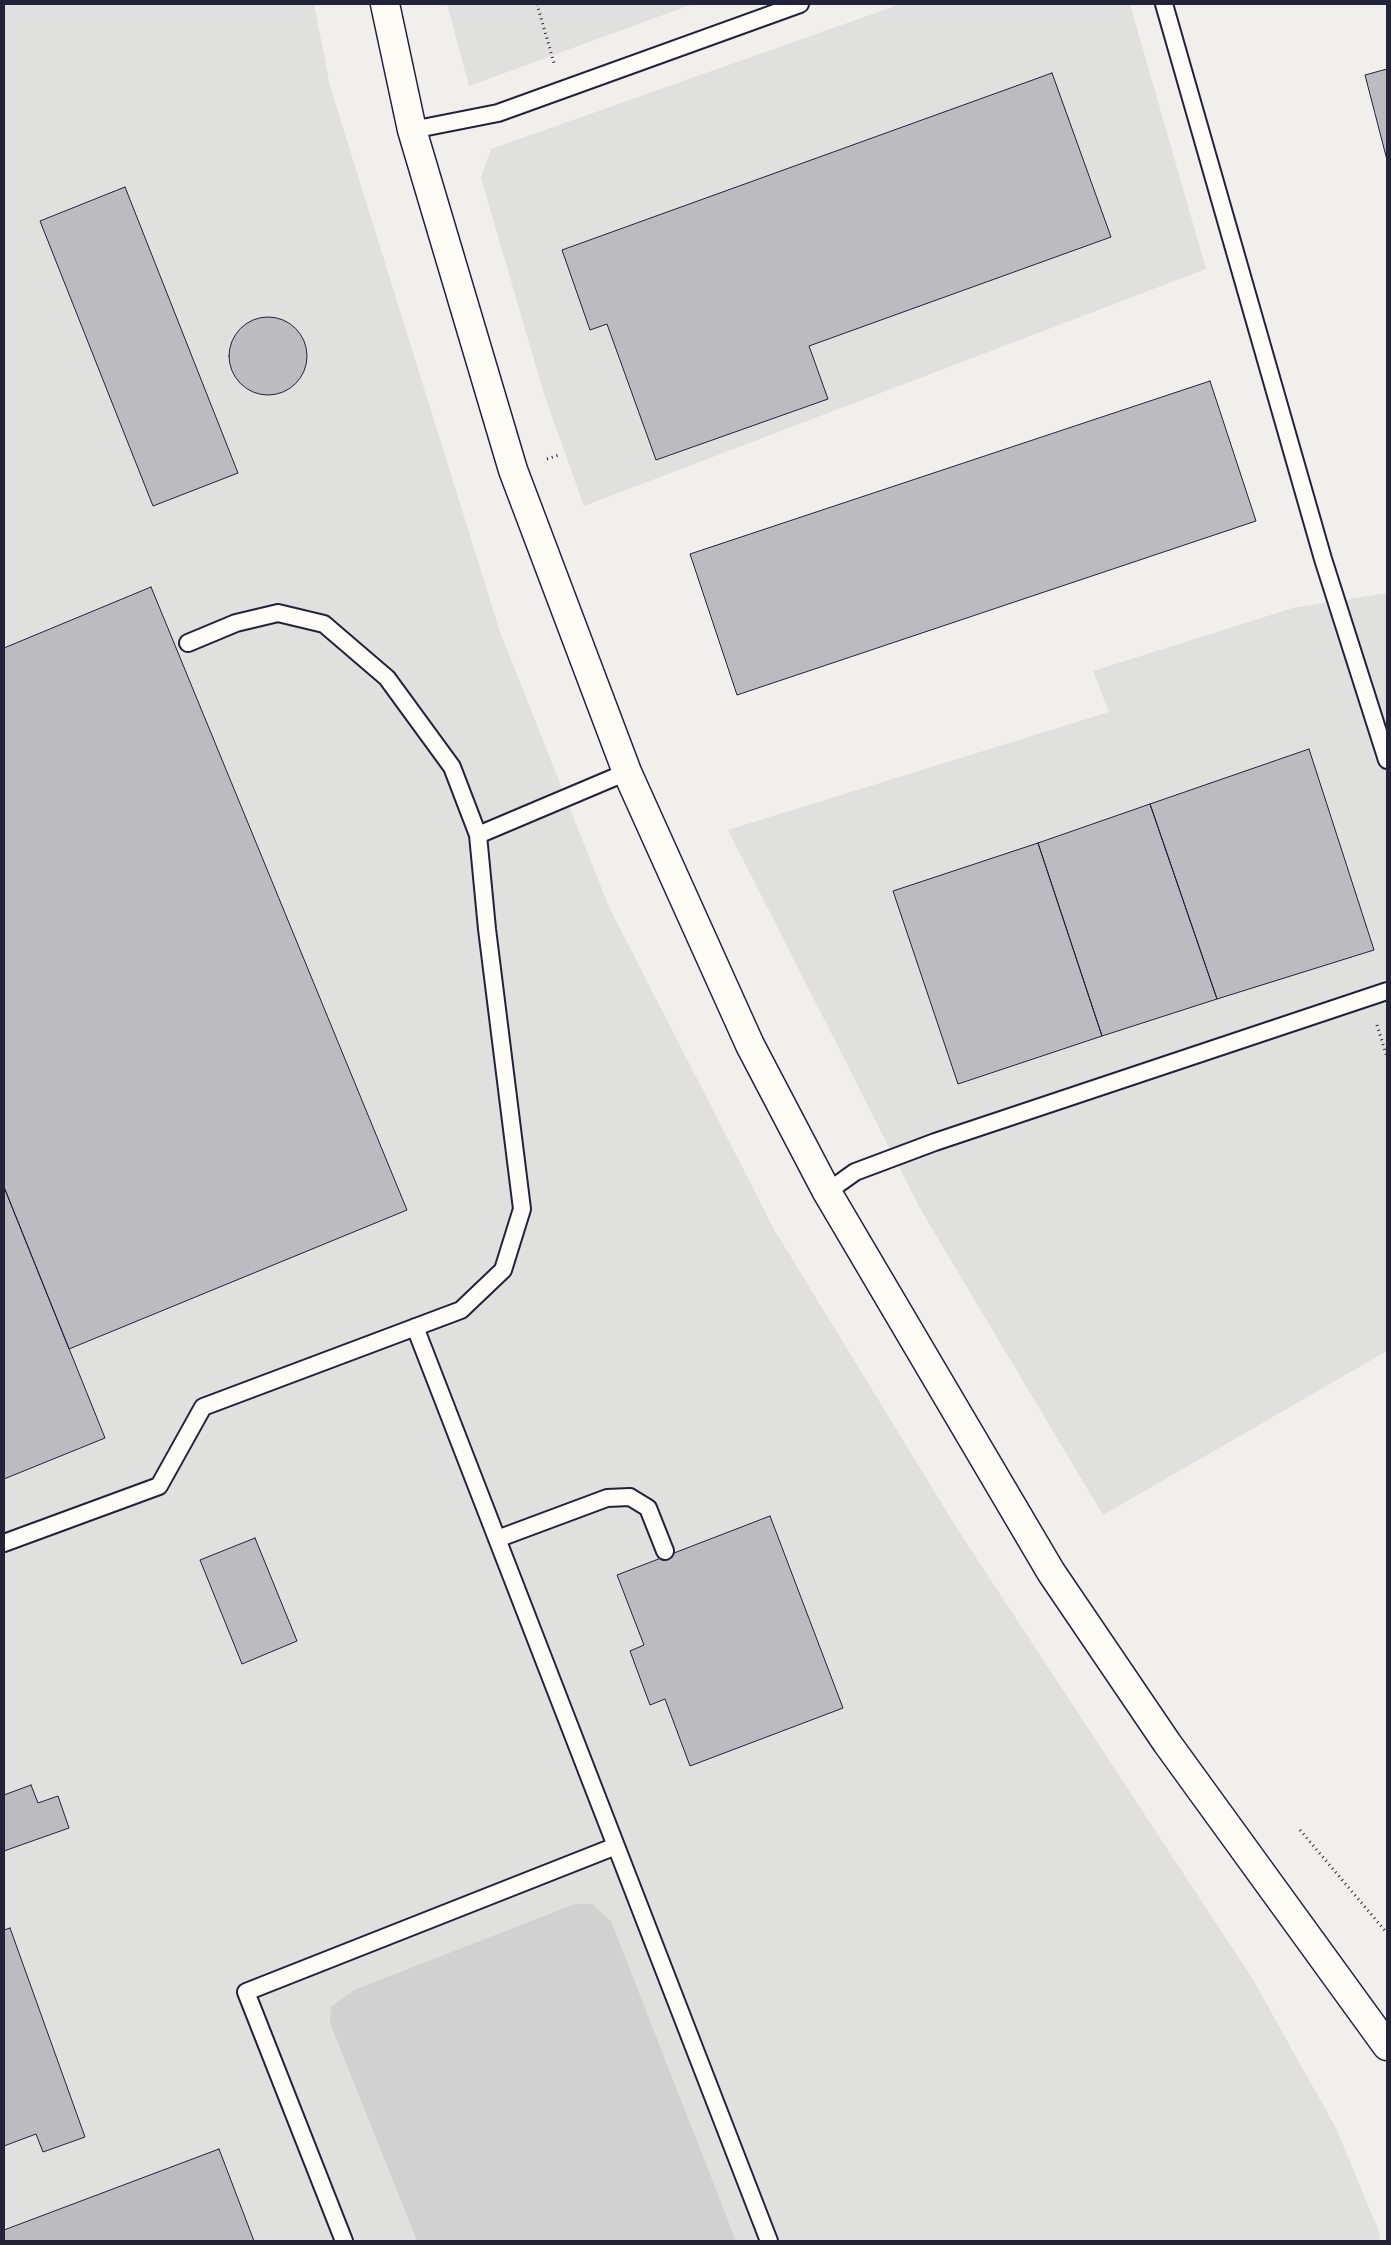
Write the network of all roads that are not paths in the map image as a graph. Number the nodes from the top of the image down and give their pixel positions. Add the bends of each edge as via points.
1 (385, 4) edge
2 (800, 4) edge
3 (1164, 4) edge
4 (412, 130) junction
5 (188, 642) dead end
6 (1387, 760) edge
7 (627, 772) junction
8 (478, 835) junction
9 (1387, 991) edge
10 (827, 1192) junction
11 (415, 1327) junction
12 (497, 1539) junction
13 (4, 1543) edge
14 (665, 1551) dead end
15 (616, 1846) junction
16 (1387, 2046) edge
17 (344, 2241) edge
18 (769, 2241) edge

1 - 4 main road
2 - 4 lane via 498,112
3 - 6 lane via 1323,559
4 - 7 main road via 513,470
5 - 8 lane via 236,623 278,613 324,624 387,678 452,767
7 - 8 lane
7 - 10 main road via 750,1045
8 - 11 lane via 522,1209 503,1270 461,1310
9 - 10 lane via 935,1142 855,1172
10 - 16 main road via 1051,1572 1167,1743
11 - 12 lane
11 - 13 lane via 203,1407 159,1486
12 - 14 lane via 607,1498 630,1496 648,1508
12 - 15 lane
15 - 17 lane via 246,1992
15 - 18 lane

